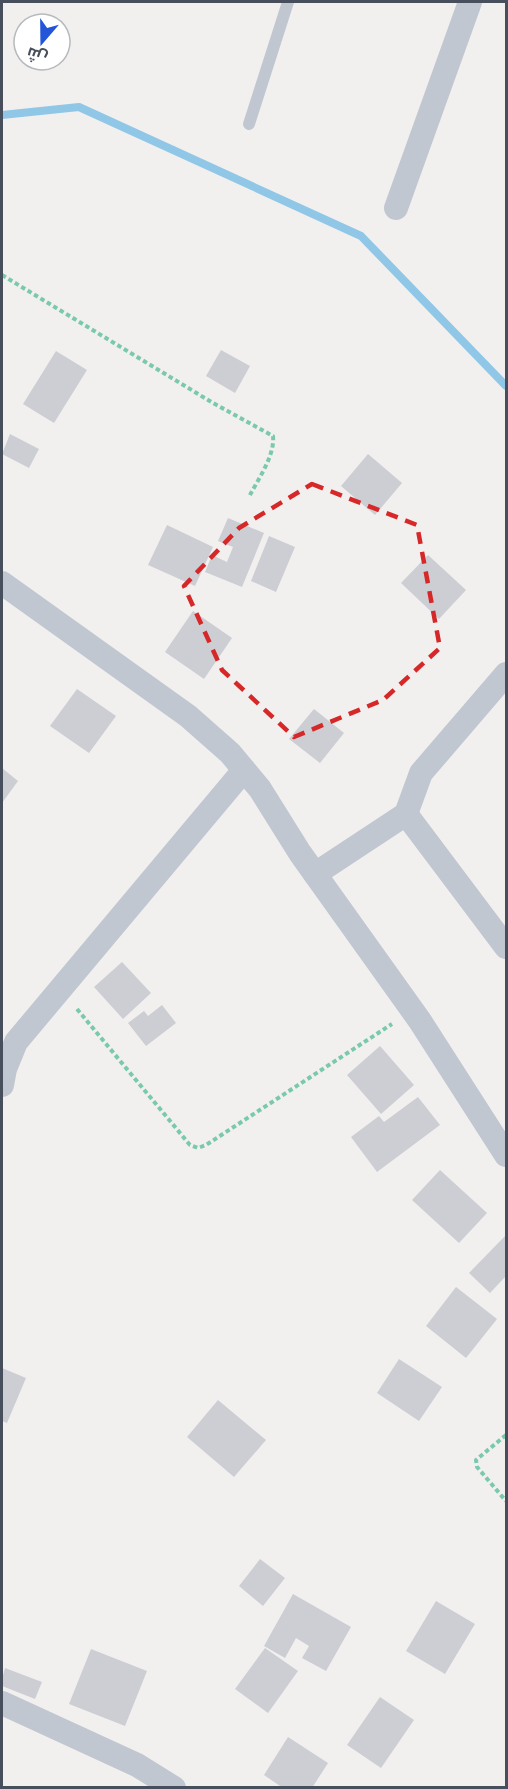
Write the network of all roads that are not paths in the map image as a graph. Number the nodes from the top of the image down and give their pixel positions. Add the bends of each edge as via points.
1 (288, 2) edge
2 (470, 2) edge
3 (249, 124) dead end
4 (396, 208) dead end
5 (2, 583) edge
6 (507, 674) edge
7 (244, 770) junction
8 (406, 814) junction
9 (315, 874) junction
10 (507, 947) edge
11 (2, 1085) edge
12 (507, 1155) edge
13 (5, 1710) edge
14 (174, 1788) edge

1 - 3 lane
2 - 4 street
5 - 7 street via 188,716
6 - 8 street via 421,773
7 - 9 street
7 - 11 street via 16,1042
8 - 9 street
8 - 10 street
9 - 12 street
13 - 14 street via 137,1766

